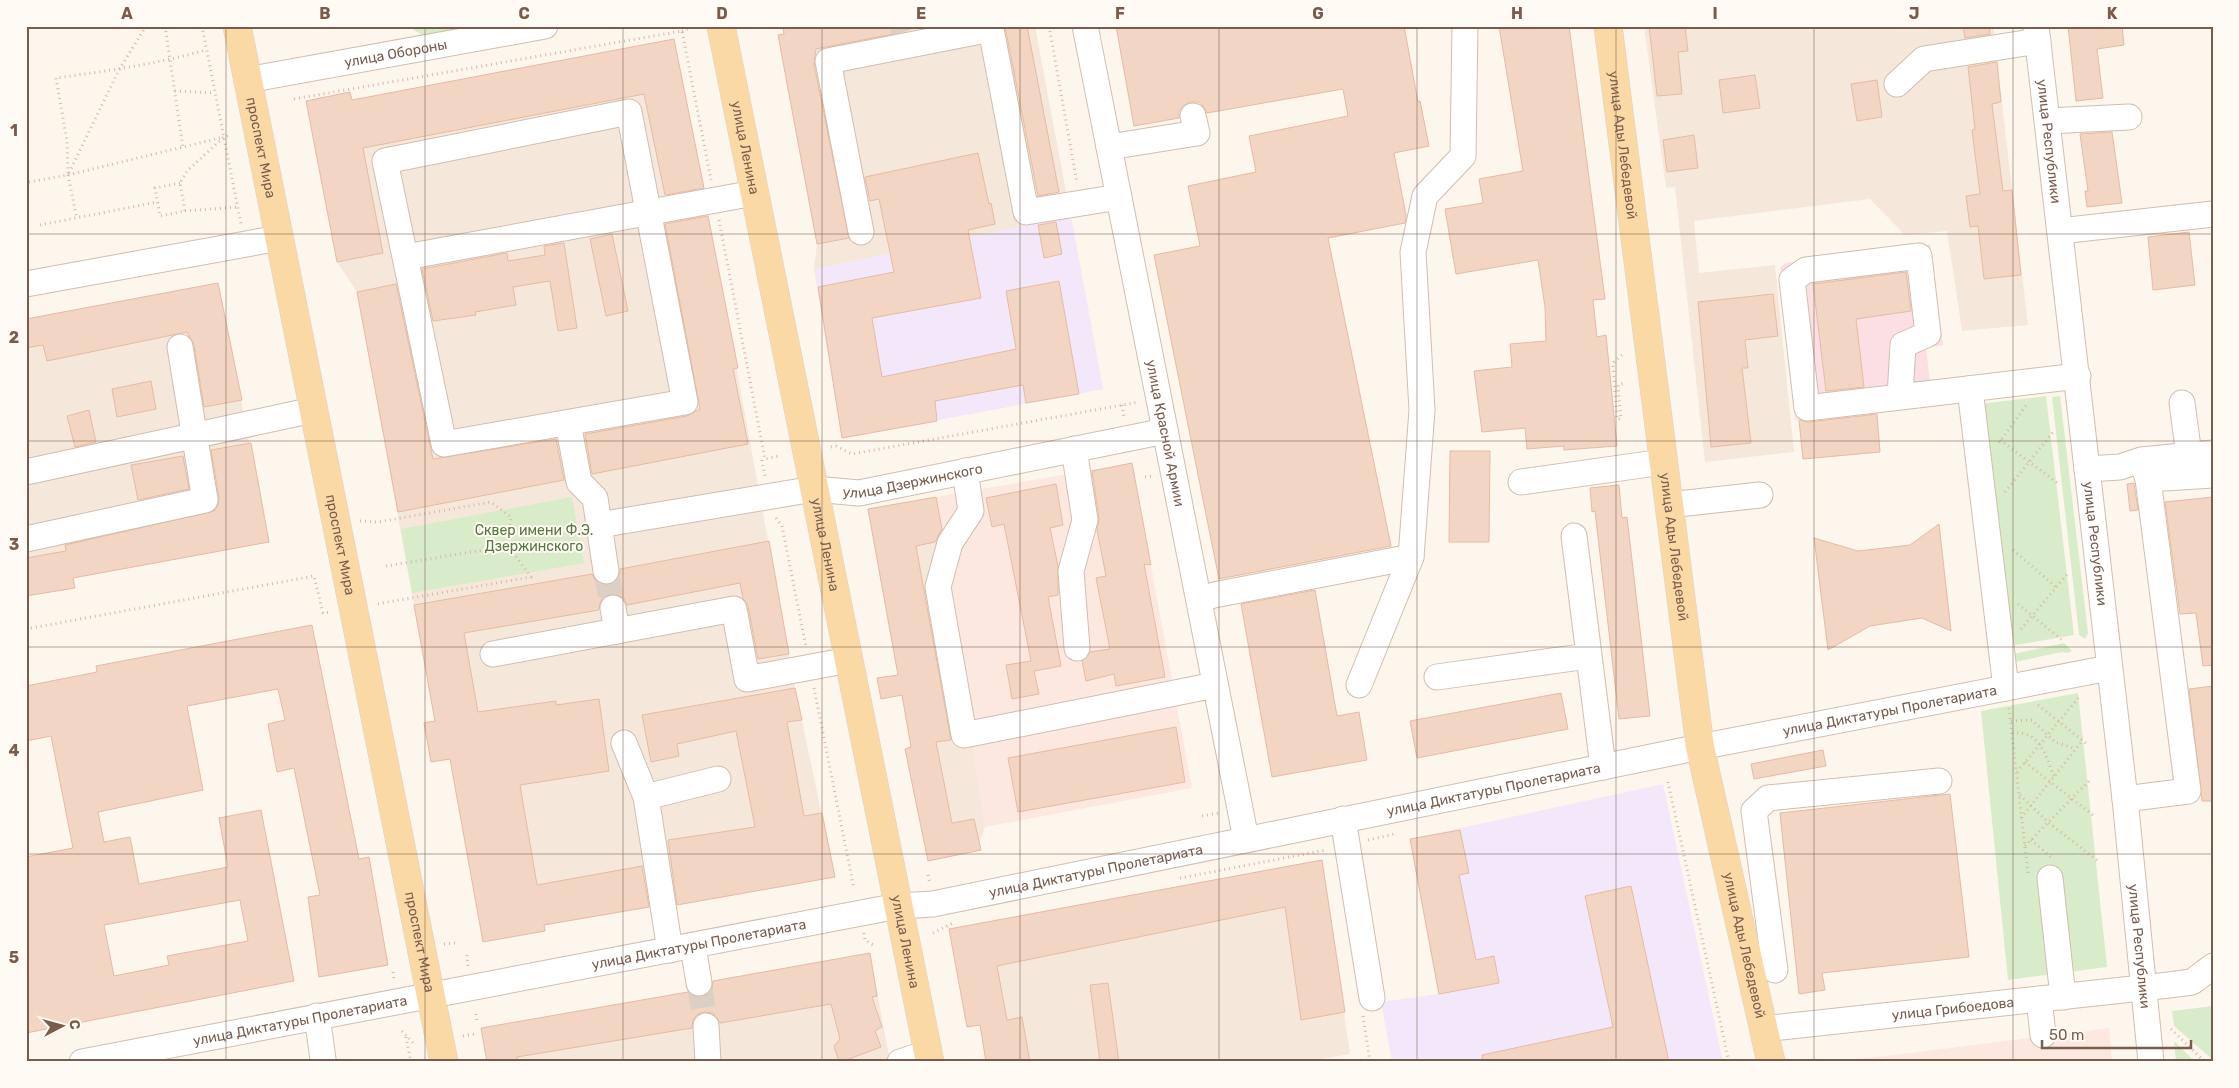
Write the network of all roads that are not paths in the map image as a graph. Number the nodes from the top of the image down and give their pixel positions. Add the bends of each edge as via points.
1 (237, 26) edge
2 (545, 26) edge
3 (1085, 26) edge
4 (1465, 26) edge
5 (1608, 26) edge
6 (708, 27) edge
7 (2037, 34) edge
8 (247, 80) junction
9 (1897, 84) dead end
10 (1193, 116) dead end
11 (2129, 117) dead end
12 (2048, 121) junction
13 (1109, 147) junction
14 (754, 193) junction
15 (1119, 197) junction
16 (648, 212) junction
17 (2213, 214) edge
18 (2060, 231) junction
19 (862, 232) dead end
20 (279, 238) junction
21 (406, 257) junction
22 (26, 284) edge
23 (180, 347) dead end
24 (2078, 376) junction
25 (1970, 389) junction
26 (1900, 397) junction
27 (2182, 403) dead end
28 (314, 410) junction
29 (568, 422) junction
30 (1165, 431) junction
31 (194, 434) junction
32 (1074, 449) junction
33 (2201, 454) edge
34 (1663, 462) junction
35 (2086, 469) junction
36 (2144, 470) junction
37 (26, 472) edge
38 (965, 472) junction
39 (2213, 475) edge
40 (1522, 482) dead end
41 (814, 489) junction
42 (1760, 495) dead end
43 (1669, 505) junction
44 (599, 525) junction
45 (1574, 536) dead end
46 (26, 539) edge
47 (1411, 557) junction
48 (606, 571) tunnel mouth
49 (1199, 600) junction
50 (1077, 648) dead end
51 (493, 654) dead end
52 (1588, 656) junction
53 (849, 660) junction
54 (2109, 668) junction
55 (1437, 676) dead end
56 (1216, 685) junction
57 (1359, 685) dead end
58 (2008, 696) junction
59 (624, 743) dead end
60 (1700, 747) junction
61 (1602, 767) junction
62 (718, 779) dead end
63 (1939, 781) dead end
64 (646, 797) junction
65 (2125, 799) junction
66 (1343, 819) junction
67 (1246, 839) junction
68 (2045, 871) road end
69 (1765, 880) junction
70 (1730, 883) junction
71 (898, 906) junction
72 (681, 948) junction
73 (2213, 966) edge
74 (1775, 970) dead end
75 (699, 983) tunnel mouth
76 (2143, 988) junction
77 (431, 995) junction
78 (2051, 998) junction
79 (1367, 1005) road end
80 (317, 1016) junction
81 (706, 1026) tunnel mouth
82 (1763, 1029) junction
83 (2043, 1035) dead end
84 (929, 1058) edge
85 (323, 1059) dead end
86 (82, 1062) edge
87 (444, 1062) edge
88 (708, 1062) edge
89 (900, 1062) edge
90 (1771, 1062) edge
91 (2151, 1062) edge

1 - 8 main road, проспект Мира
2 - 8 street, улица Обороны
3 - 13 street, улица Красной Армии
4 - 47 street via 1463,156 1425,196 1413,252 1422,410
5 - 34 main road, улица Ады Лебедевой
6 - 14 main road, улица Ленина
7 - 9 street via 1924,59
7 - 12 street, улица Республики
8 - 20 main road, проспект Мира
10 - 13 street via 1197,133
11 - 12 street
12 - 18 street, улица Республики
13 - 15 street, улица Красной Армии
14 - 16 street
14 - 41 main road, улица Ленина
15 - 19 street via 1026,212 991,29 904,39 828,61
15 - 30 street, улица Красной Армии
16 - 21 street
16 - 21 street via 629,112 385,161
16 - 29 street via 685,402
17 - 18 street
18 - 24 street, улица Республики
20 - 22 street
20 - 28 main road, проспект Мира
21 - 29 street via 444,444
23 - 31 street
24 - 25 street
24 - 35 street, улица Республики
25 - 26 street
25 - 58 street
26 - 26 street via 1807,408 1792,280 1806,270 1919,256 1928,334 1903,345
27 - 33 street
28 - 31 street
28 - 77 main road, проспект Мира
29 - 44 street via 579,482 595,498
30 - 32 street, улица Дзержинского
30 - 49 street, улица Красной Армии
31 - 37 street
31 - 46 street via 205,500
32 - 38 street, улица Дзержинского
32 - 50 street via 1085,520 1071,571
33 - 36 street
34 - 40 street
34 - 43 main road, улица Ады Лебедевой
35 - 36 street via 2120,467
35 - 54 street, улица Республики
36 - 39 street
36 - 65 street via 2188,790
38 - 41 street, улица Дзержинского via 859,493
38 - 56 street via 971,511 950,543 938,587 964,735
41 - 44 street, улица Дзержинского
41 - 53 main road, улица Ленина
42 - 43 street
43 - 60 main road, улица Ады Лебедевой
44 - 48 street
45 - 52 street
47 - 49 street
47 - 57 street
49 - 56 street, улица Красной Армии
51 - 53 street via 615,619 734,609 747,679
52 - 55 street
52 - 61 street
53 - 71 main road, улица Ленина
54 - 58 street, улица Диктатуры Пролетариата
54 - 65 street, улица Республики
56 - 67 street, улица Красной Армии
58 - 60 street, улица Диктатуры Пролетариата
59 - 64 street
60 - 61 street, улица Диктатуры Пролетариата
60 - 70 main road, улица Ады Лебедевой
61 - 66 street, улица Диктатуры Пролетариата
62 - 64 street
63 - 69 street via 1768,798 1754,811
64 - 72 street
65 - 76 street, улица Республики
66 - 67 street, улица Диктатуры Пролетариата
66 - 79 street
67 - 71 street, улица Диктатуры Пролетариата via 933,904
68 - 78 street
69 - 70 street
69 - 74 street
70 - 82 main road, улица Ады Лебедевой
71 - 72 street, улица Диктатуры Пролетариата
71 - 84 main road, улица Ленина
72 - 75 street
72 - 77 street, улица Диктатуры Пролетариата
73 - 76 street, улица Грибоедова via 2192,982
76 - 78 street, улица Грибоедова
76 - 91 street, улица Республики
77 - 80 street, улица Диктатуры Пролетариата
77 - 87 main road, проспект Мира
78 - 82 street, улица Грибоедова
78 - 83 street
80 - 85 street
80 - 86 street, улица Диктатуры Пролетариата
81 - 88 street
82 - 90 main road, улица Ады Лебедевой
84 - 89 street

